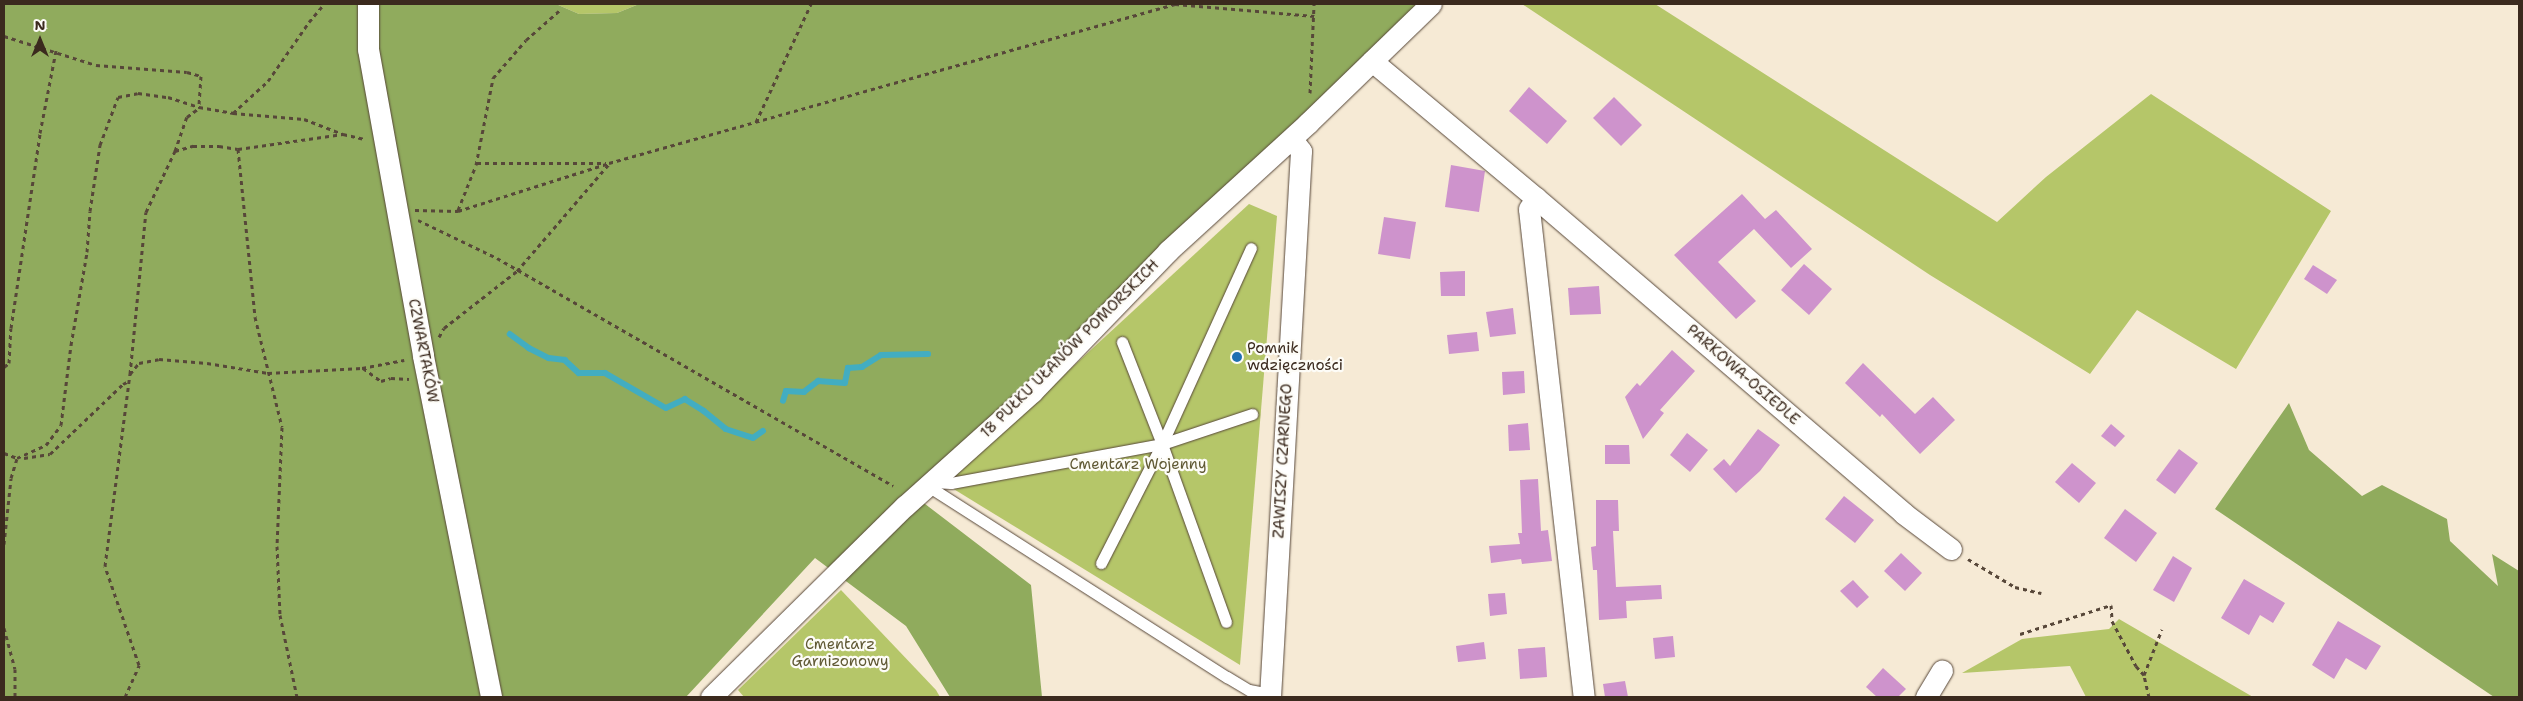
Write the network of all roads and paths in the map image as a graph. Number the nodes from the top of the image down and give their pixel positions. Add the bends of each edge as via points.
1 (324, 4) edge
2 (368, 4) edge
3 (811, 4) edge
4 (1175, 4) edge
5 (1314, 4) edge
6 (1431, 4) edge
7 (561, 9) dead end
8 (1314, 16) junction
9 (4, 36) edge
10 (56, 51) junction
11 (1372, 60) junction
12 (199, 107) junction
13 (233, 113) junction
14 (756, 123) junction
15 (1308, 123) junction
16 (343, 134) junction
17 (358, 137) dead end
18 (1292, 139) junction
19 (238, 148) junction
20 (175, 151) junction
21 (476, 162) junction
22 (609, 164) junction
23 (1536, 198) junction
24 (397, 210) junction
25 (458, 211) junction
26 (1251, 248) dead end
27 (517, 271) junction
28 (444, 328) dead end
29 (1122, 342) dead end
30 (409, 359) dead end
31 (4, 367) edge
32 (362, 368) junction
33 (268, 373) junction
34 (130, 374) junction
35 (412, 378) dead end
36 (129, 381) junction
37 (1252, 414) dead end
38 (1162, 444) junction
39 (4, 453) edge
40 (19, 458) junction
41 (930, 484) junction
42 (893, 486) dead end
43 (4, 544) edge
44 (1951, 550) joint
45 (1101, 564) dead end
46 (2041, 594) dead end
47 (1226, 622) dead end
48 (4, 628) edge
49 (2162, 629) dead end
50 (2020, 634) dead end
51 (1942, 670) dead end
52 (2144, 675) junction
53 (719, 695) edge
54 (1270, 695) edge
55 (14, 697) edge
56 (125, 697) edge
57 (297, 697) edge
58 (491, 697) edge
59 (1584, 697) edge
60 (1926, 697) edge
61 (2149, 697) edge

1 - 13 path via 268,81
2 - 24 street, CZWARTAKÓW via 368,49
3 - 14 path
4 - 8 path
4 - 14 path
5 - 8 path
6 - 11 street, 18 PUŁKU UŁANÓW POMORSKICH
7 - 21 path via 526,40 493,78
8 - 15 path
9 - 10 path
10 - 12 path via 96,65 187,72 200,76
10 - 31 path via 40,133 11,328 9,363
11 - 15 street, 18 PUŁKU UŁANÓW POMORSKICH
11 - 23 street, PARKOWA-OSIEDLE
12 - 13 path
12 - 20 path via 187,117
12 - 40 path via 168,97 138,93 118,97 100,145 61,425 46,445
13 - 16 path via 304,119
14 - 22 path
15 - 18 street, 18 PUŁKU UŁANÓW POMORSKICH
16 - 17 path
16 - 19 path
18 - 41 street, 18 PUŁKU UŁANÓW POMORSKICH via 1168,250 1032,392
18 - 54 street, ZAWISZY CZARNEGO via 1301,151
19 - 20 path via 192,146
19 - 33 path via 255,317
20 - 34 path via 146,212
21 - 22 path
21 - 25 path
22 - 25 path
22 - 27 path
23 - 44 street, PARKOWA-OSIEDLE via 1903,513
23 - 59 street via 1530,209
24 - 25 path
24 - 27 path via 497,258
24 - 58 street, CZWARTAKÓW
26 - 38 lane
27 - 28 path
27 - 42 path
29 - 38 lane
30 - 32 path
32 - 33 path
32 - 35 path via 381,381
33 - 34 path via 159,359 139,363
33 - 57 path via 282,428 277,546 280,615
34 - 36 path
36 - 40 path via 50,454
36 - 56 path via 106,566 139,665
37 - 38 lane
38 - 41 lane via 951,483
38 - 45 lane
38 - 47 lane
39 - 40 path
40 - 43 path via 11,478
41 - 53 street, 18 PUŁKU UŁANÓW POMORSKICH via 830,578
41 - 54 lane via 1227,677 1249,690
44 - 46 path via 2016,587
48 - 55 path via 15,669
49 - 52 path
50 - 52 path via 2112,605 2112,621
51 - 60 street
52 - 61 path

